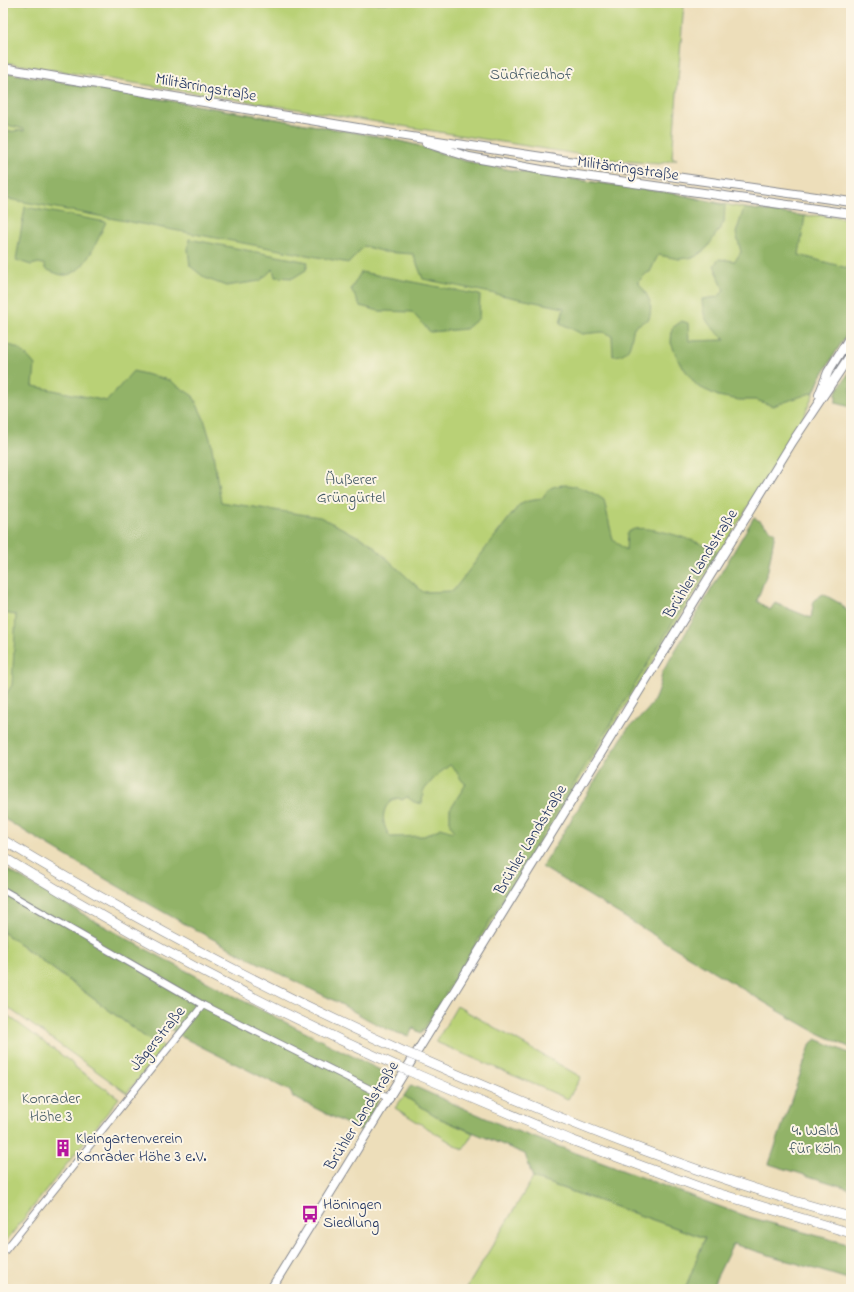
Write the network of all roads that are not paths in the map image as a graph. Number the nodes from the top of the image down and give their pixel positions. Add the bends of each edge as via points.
1 (3, 68) edge
2 (404, 136) junction
3 (851, 202) edge
4 (851, 214) edge
5 (851, 335) edge
6 (851, 354) edge
7 (815, 405) junction
8 (3, 840) edge
9 (3, 857) edge
10 (3, 890) edge
11 (203, 1004) junction
12 (390, 1099) junction
13 (851, 1217) edge
14 (851, 1233) edge
15 (3, 1252) edge
16 (272, 1289) edge

1 - 2 main road, Militärringstraße
2 - 3 main road, Militärringstraße
2 - 4 main road, Militärringstraße via 469,158 696,194
5 - 7 main road, Brühler Landstraße via 828,372
6 - 7 main road, Brühler Landstraße
7 - 12 main road, Brühler Landstraße
8 - 13 highway, bridge via 193,948 310,1008 406,1052 517,1101 628,1145 748,1187
9 - 14 highway, bridge via 70,898 229,986 397,1066 571,1140 699,1187
10 - 11 street
11 - 12 street, Jägerstraße
11 - 15 street, Jägerstraße
12 - 16 main road, Brühler Landstraße

